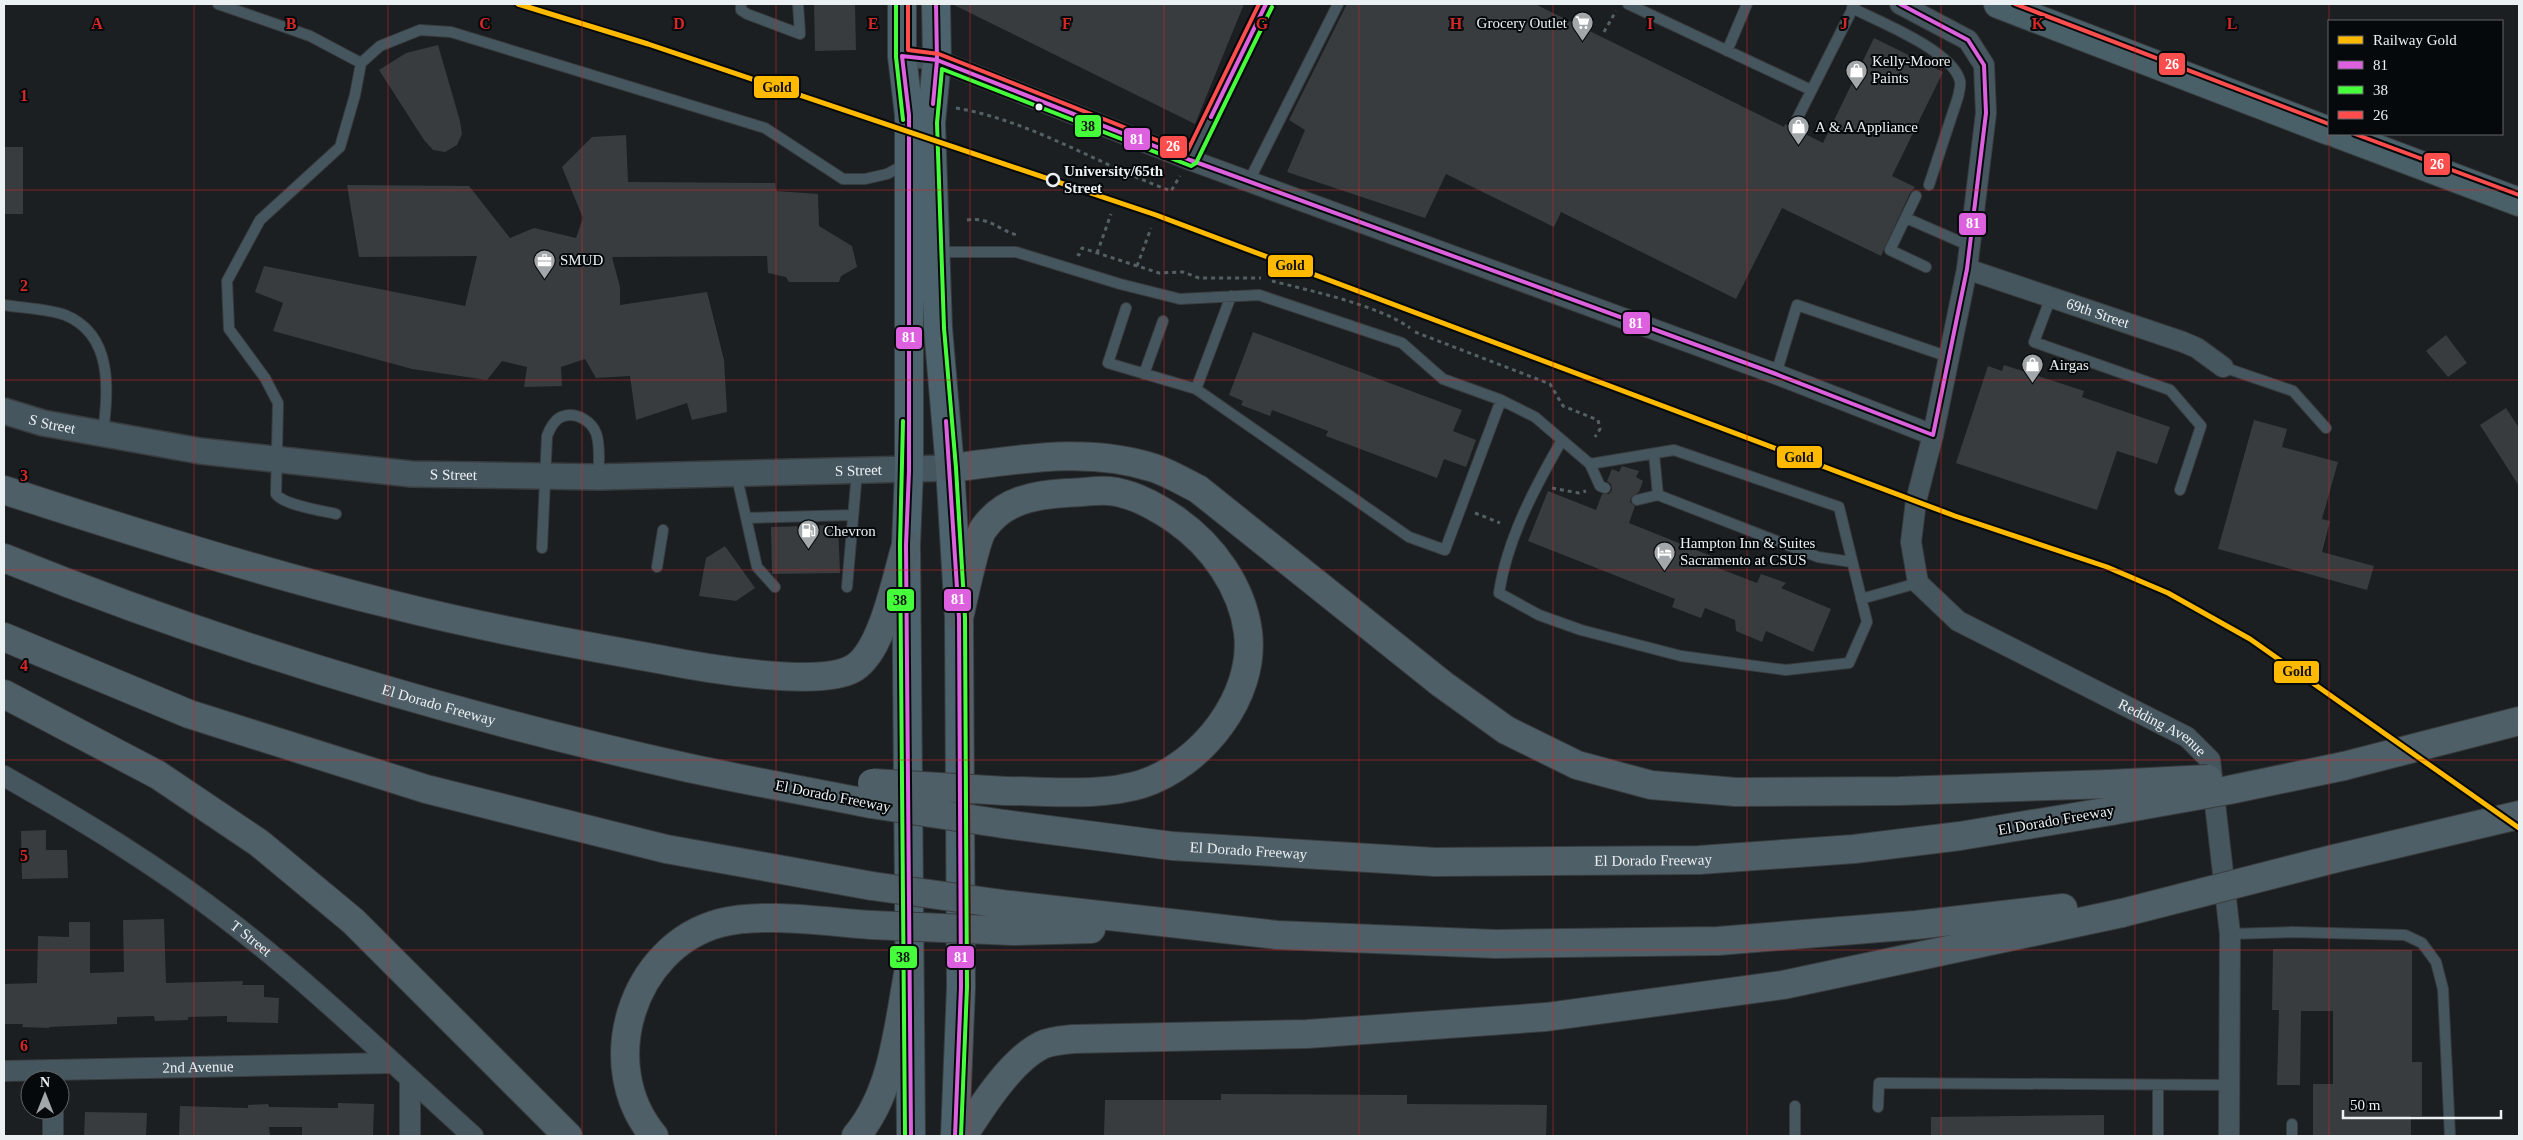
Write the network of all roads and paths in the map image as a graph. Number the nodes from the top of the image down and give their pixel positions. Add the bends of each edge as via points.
1 (218, 4) edge
2 (741, 4) edge
3 (798, 4) edge
4 (902, 4) edge
5 (936, 4) edge
6 (1266, 4) edge
7 (1338, 4) edge
8 (1628, 4) edge
9 (1747, 4) edge
10 (1900, 4) edge
11 (1998, 4) edge
12 (1853, 6) edge
13 (1618, 8) dead end
14 (1604, 32) dead end
15 (1727, 51) junction
16 (902, 56) junction
17 (937, 60) junction
18 (361, 63) junction
19 (1811, 90) junction
20 (933, 104) junction
21 (1796, 121) dead end
22 (2328, 131) edge
23 (2341, 135) edge
24 (1190, 160) junction
25 (908, 163) junction
26 (1249, 181) junction
27 (1928, 185) dead end
28 (1174, 186) dead end
29 (1916, 196) dead end
30 (2519, 202) edge
31 (1111, 214) dead end
32 (1906, 218) junction
33 (1151, 228) dead end
34 (1970, 246) junction
35 (935, 252) junction
36 (1097, 253) dead end
37 (1137, 266) dead end
38 (1926, 267) dead end
39 (1967, 269) junction
40 (1231, 296) junction
41 (2052, 297) junction
42 (4, 305) edge
43 (1126, 308) dead end
44 (1163, 321) dead end
45 (1949, 357) junction
46 (2222, 368) joint
47 (1144, 374) junction
48 (1776, 374) junction
49 (1196, 389) junction
50 (1502, 400) junction
51 (4, 412) edge
52 (2326, 428) dead end
53 (103, 434) junction
54 (1933, 436) junction
55 (1562, 440) junction
56 (1654, 454) junction
57 (275, 461) junction
58 (1590, 464) junction
59 (950, 468) junction
60 (909, 471) junction
61 (856, 472) junction
62 (736, 473) junction
63 (544, 477) junction
64 (599, 477) junction
65 (1584, 482) dead end
66 (1605, 488) dead end
67 (4, 490) edge
68 (1548, 490) dead end
69 (2180, 490) dead end
70 (1658, 495) junction
71 (1637, 500) dead end
72 (1470, 511) dead end
73 (336, 514) dead end
74 (853, 515) junction
75 (746, 518) junction
76 (1500, 523) dead end
77 (663, 530) dead end
78 (906, 544) junction
79 (542, 548) dead end
80 (4, 558) edge
81 (1852, 562) junction
82 (657, 567) dead end
83 (1918, 583) junction
84 (776, 587) dead end
85 (847, 587) dead end
86 (1861, 599) junction
87 (959, 618) junction
88 (4, 637) edge
89 (4, 694) edge
90 (2519, 721) edge
91 (4, 776) edge
92 (872, 793) junction
93 (2110, 798) junction
94 (2519, 815) edge
95 (2121, 906) junction
96 (1011, 918) junction
97 (2230, 934) junction
98 (909, 969) junction
99 (391, 1063) junction
100 (4, 1071) edge
101 (20, 1072) edge
102 (70, 1074) edge
103 (410, 1079) junction
104 (2158, 1084) junction
105 (2229, 1085) junction
106 (1795, 1106) dead end
107 (1878, 1107) dead end
108 (53, 1120) edge
109 (2292, 1124) dead end
110 (53, 1136) edge
111 (410, 1136) edge
112 (473, 1136) edge
113 (568, 1136) edge
114 (654, 1136) edge
115 (856, 1136) edge
116 (911, 1136) edge
117 (955, 1136) edge
118 (963, 1136) edge
119 (1795, 1136) edge
120 (2158, 1136) edge
121 (2229, 1136) edge
122 (2292, 1136) edge
123 (2450, 1136) edge

1 - 18 lane via 310,36
2 - 3 lane via 741,10 747,14 800,34
4 - 16 main road
5 - 17 main road
6 - 24 lane
7 - 26 lane
8 - 15 lane
9 - 15 lane
10 - 34 street via 1968,40 1984,64 1986,113
11 - 22 main road
12 - 19 lane
12 - 27 lane via 1941,54 1954,68 1960,82 1958,97
13 - 14 path
15 - 19 lane
16 - 17 street
16 - 25 main road via 909,115
17 - 20 main road
17 - 24 street
18 - 25 lane via 380,46 420,30 451,32 765,128 842,178 887,174
18 - 57 lane via 340,147 260,220 227,281 229,329 265,378 278,403
19 - 21 lane
20 - 28 path via 971,110 1033,131 1132,177 1171,191
20 - 35 main road
23 - 30 main road
24 - 26 street
25 - 60 main road
26 - 48 street
29 - 32 lane
31 - 36 path
32 - 34 lane
32 - 38 lane via 1890,250
33 - 37 path
34 - 39 street
35 - 40 lane via 1016,252 1180,299
35 - 59 main road
39 - 41 street, 69th Street
39 - 45 street
40 - 49 lane
40 - 50 lane via 1259,295 1402,343 1443,379
41 - 46 street, 69th Street via 2183,342 2197,348
41 - 69 lane via 2034,342 2170,390 2201,426
42 - 53 lane via 64,315 88,330 103,355 108,386
43 - 47 lane via 1108,363
44 - 47 lane
45 - 48 lane via 1797,305
45 - 54 street
46 - 52 lane via 2293,391
47 - 49 lane
48 - 54 street
49 - 50 lane via 1409,537 1445,550
50 - 55 lane via 1535,417
51 - 53 street, S Street
53 - 57 street, S Street via 200,452
54 - 83 street via 1916,501 1911,542
55 - 58 lane
55 - 86 lane via 1535,486 1503,569 1499,593 1539,615 1581,630 1681,656 1786,670 1849,663 1867,622
56 - 58 lane
56 - 70 lane
56 - 81 lane via 1674,450 1839,507
57 - 63 street, S Street via 411,474
57 - 73 lane via 278,498
58 - 66 lane via 1600,486
59 - 60 street, S Street
59 - 87 main road
59 - 93 highway via 1058,455 1107,457 1154,468 1198,489 1437,680 1506,730 1577,764 1632,780 1651,785 1736,792 1899,791
60 - 61 street, S Street
60 - 78 main road
61 - 62 street, S Street
61 - 74 lane
62 - 64 street, S Street
62 - 75 lane
63 - 64 street, S Street
63 - 64 lane via 547,436 552,424 564,416 581,417 592,425 597,434
63 - 79 lane
65 - 68 path via 1589,490 1579,493 1554,488
67 - 78 highway via 394,605 541,638 714,669 780,676 842,674 868,656 877,640
70 - 71 lane
70 - 81 lane via 1818,558
72 - 76 path
74 - 75 lane
74 - 85 lane
75 - 84 lane via 757,567
77 - 82 lane
78 - 98 main road
80 - 92 highway, El Dorado Freeway via 252,648 469,713 688,768
81 - 86 lane
83 - 86 lane
83 - 97 street, Redding Avenue via 1958,620 2187,737 2210,760
87 - 92 highway, bridge via 982,530 998,513 1017,501 1039,494 1110,491 1162,510 1206,544 1226,571 1240,602 1246,623 1247,656 1240,688 1226,717 1190,758 1162,775 1121,789 1099,791
87 - 117 main road via 961,987
88 - 96 highway, bridge via 189,714 426,789 666,849 872,886
89 - 113 highway via 158,775 260,843 353,921
90 - 93 highway, bridge via 2344,766 2232,777
91 - 99 street, T Street via 84,821 230,922
92 - 93 highway, El Dorado Freeway, bridge via 1004,824 1172,846 1435,862 1680,860 1854,849 1960,836
94 - 95 highway, bridge
95 - 96 highway via 1718,941 1496,944 1386,941 1185,926
95 - 118 highway via 1784,985 1546,1017 1307,1034 1072,1038 1042,1044 1011,1070
96 - 114 highway, bridge via 872,925 747,919 720,923 682,941 659,961 636,995 626,1033 627,1082 633,1102
97 - 105 street, Redding Avenue
97 - 123 lane via 2405,935 2422,943 2436,962 2444,989
98 - 115 highway via 883,1087 869,1119
98 - 116 main road
99 - 102 street, 2nd Avenue
99 - 103 street, T Street
100 - 101 street, 2nd Avenue
103 - 111 street
103 - 112 street, T Street
104 - 105 lane
104 - 107 lane via 1879,1083
104 - 120 lane
105 - 121 street, Redding Avenue
106 - 119 lane
108 - 110 street
109 - 122 lane

